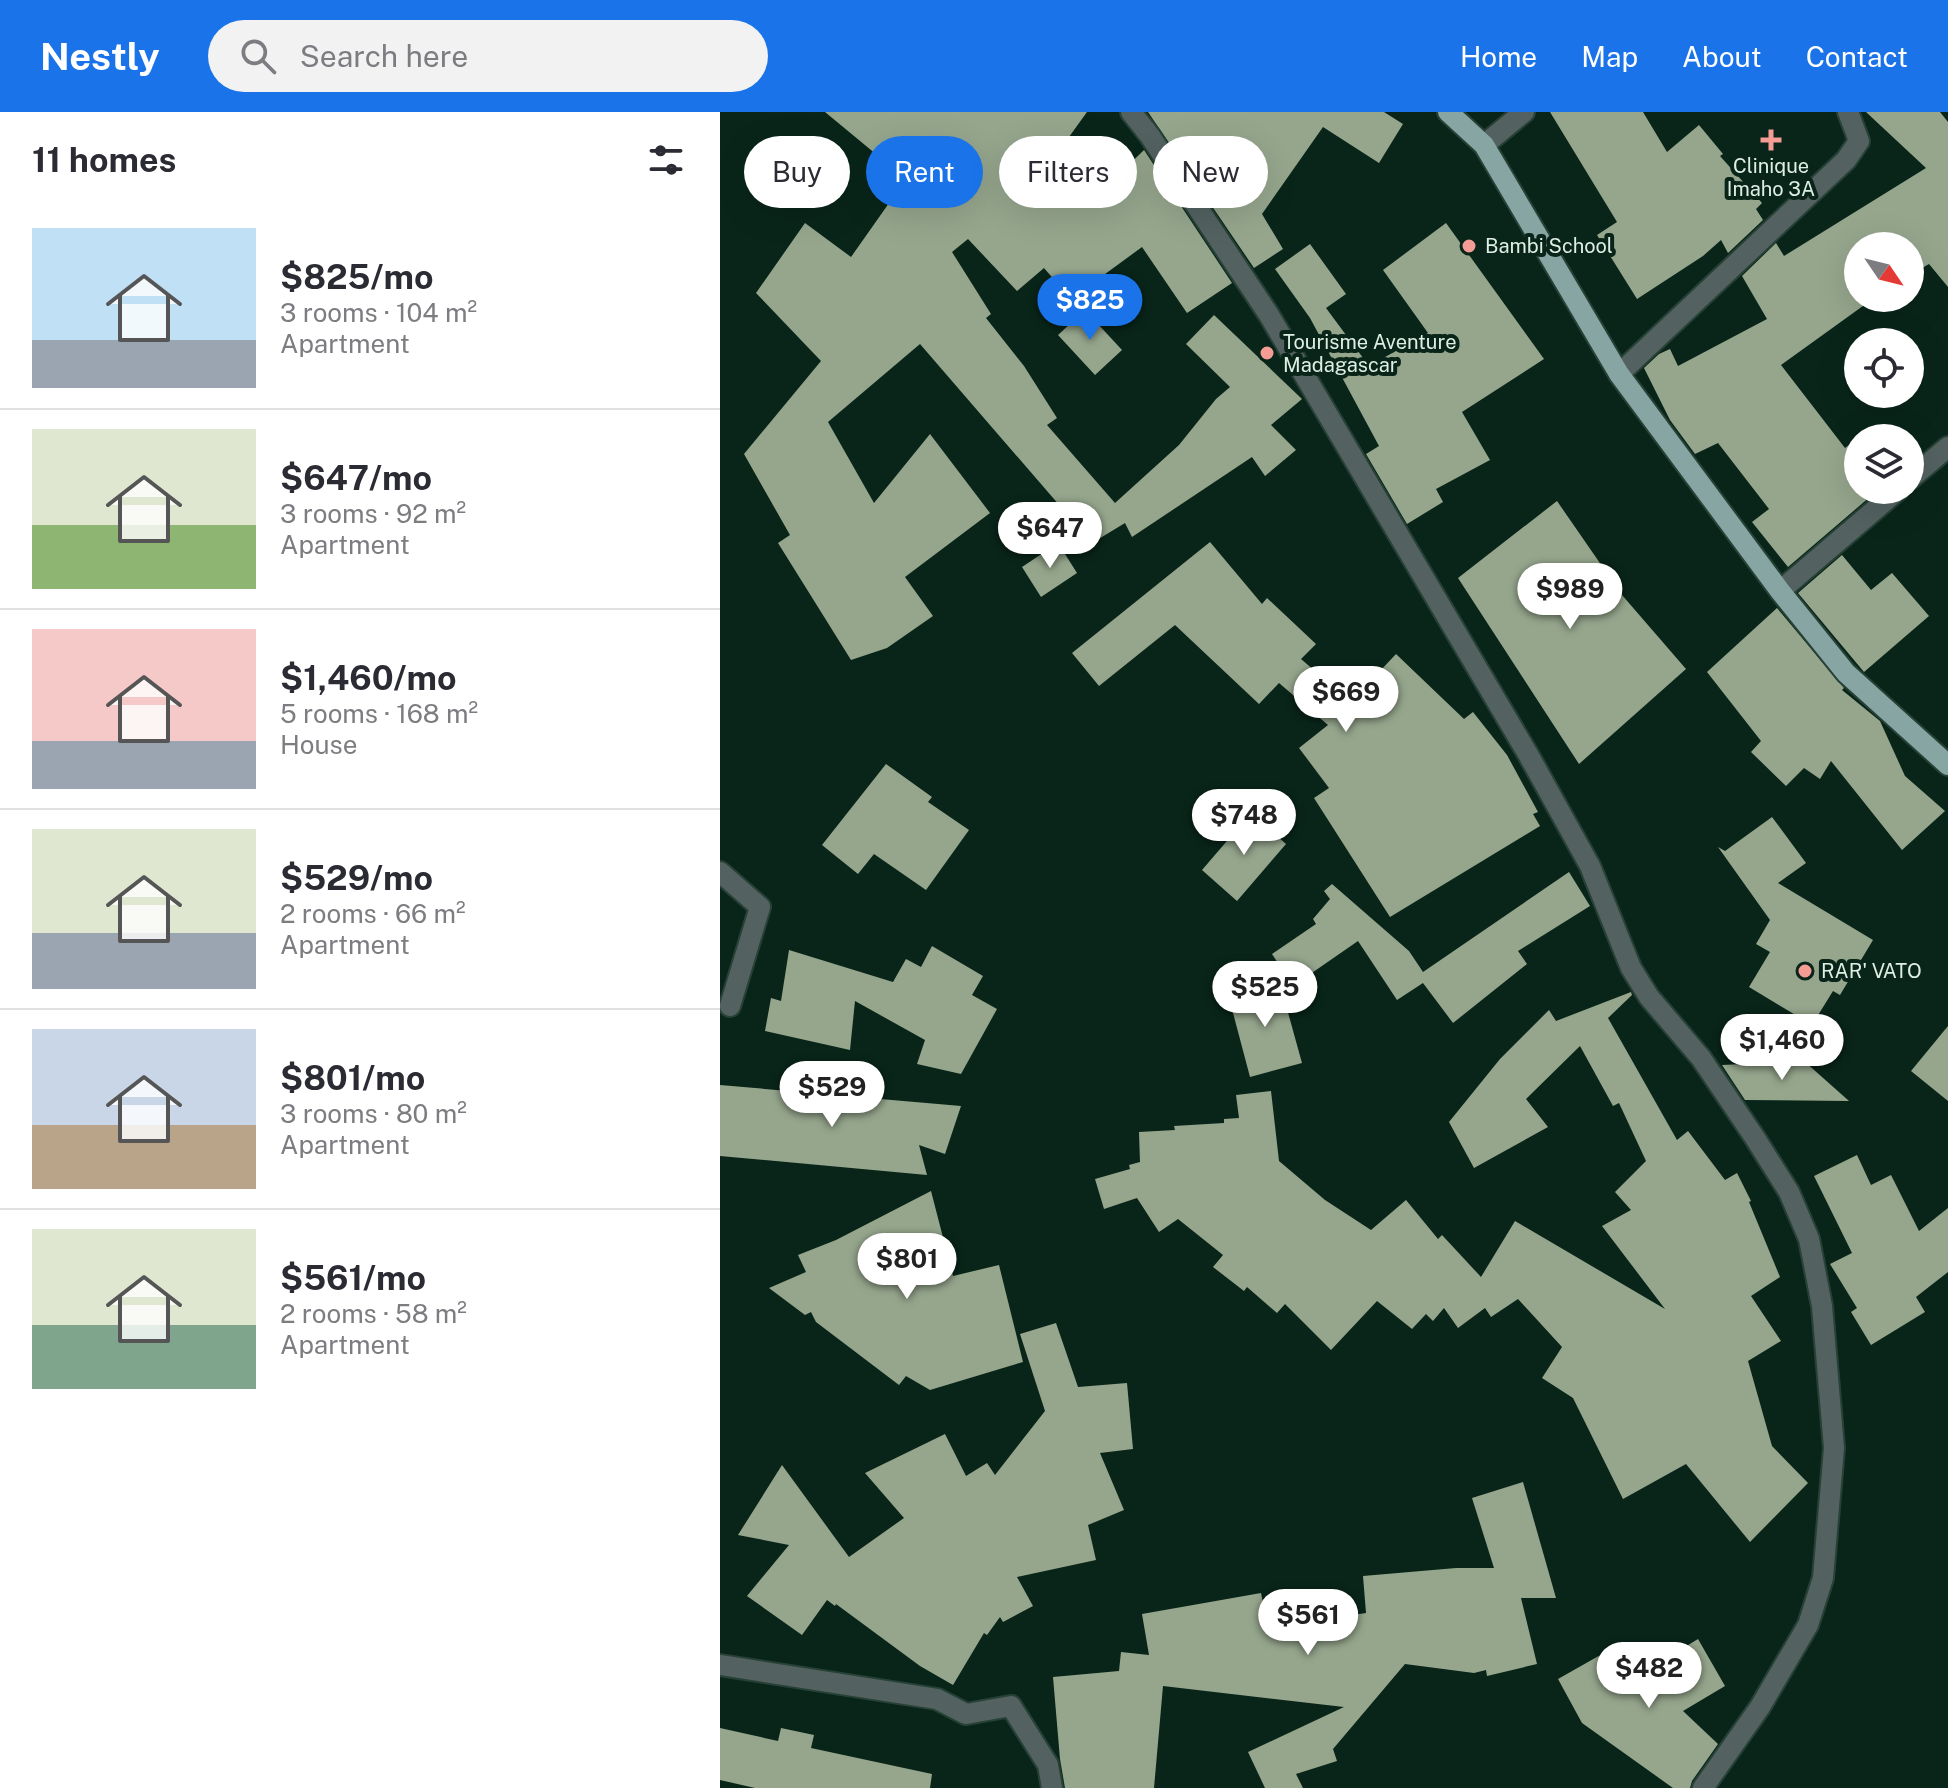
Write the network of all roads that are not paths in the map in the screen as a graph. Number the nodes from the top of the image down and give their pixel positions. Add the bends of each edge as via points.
1 (1131, 112) edge
2 (1448, 112) edge
3 (1524, 112) edge
4 (1848, 112) edge
5 (1484, 145) junction
6 (1619, 374) junction
7 (1948, 447) edge
8 (1924, 467) edge
9 (1882, 504) edge
10 (1780, 591) junction
11 (1948, 765) edge
12 (720, 872) edge
13 (730, 1006) dead end
14 (720, 1665) edge
15 (1052, 1788) edge
16 (1703, 1788) edge

1 - 16 street via 1269,315 1590,866 1631,968 1755,1138 1789,1192 1809,1239 1822,1306 1834,1448 1823,1578 1808,1625 1760,1707
2 - 5 main road
3 - 5 street
4 - 6 street via 1859,141 1846,160
5 - 6 main road
6 - 10 main road
7 - 8 street
9 - 10 street
10 - 11 main road via 1846,673
12 - 13 street via 760,907
14 - 15 street via 937,1699 966,1714 1011,1706 1048,1765

